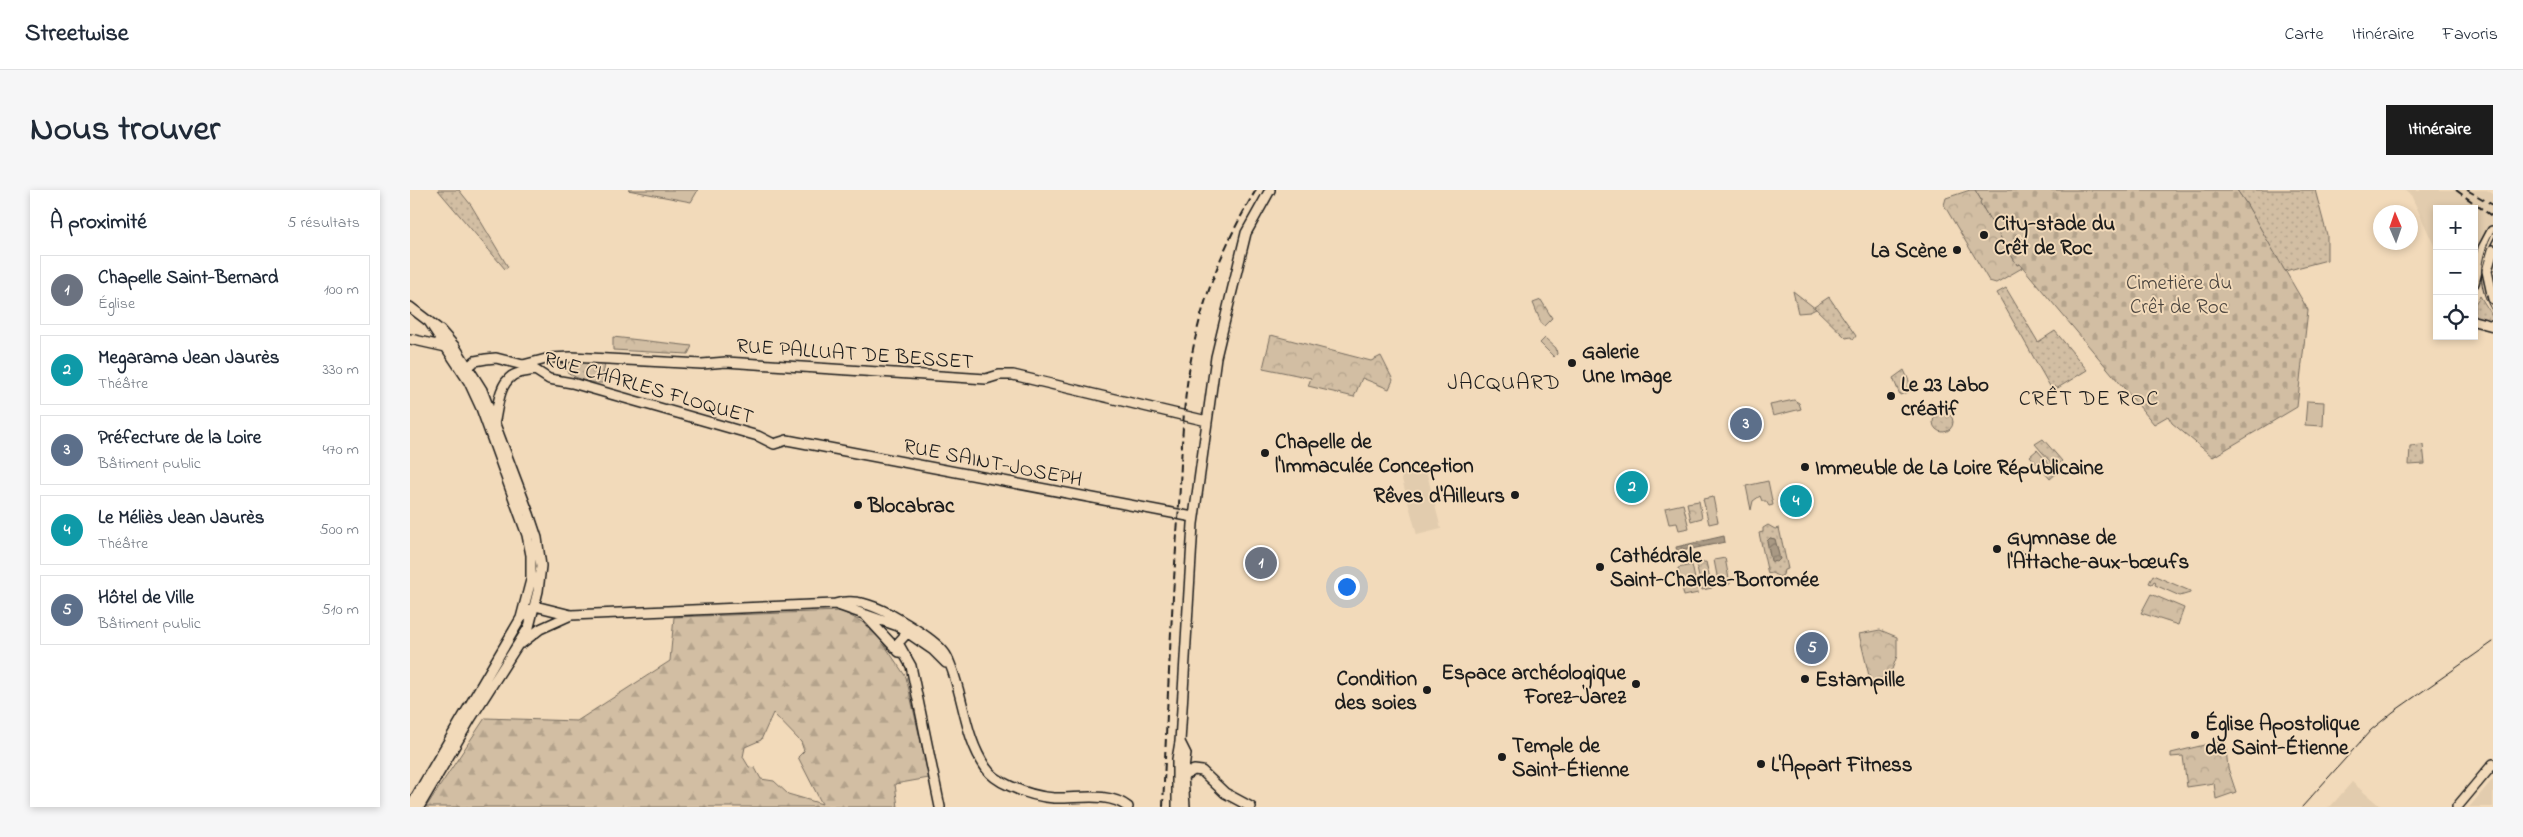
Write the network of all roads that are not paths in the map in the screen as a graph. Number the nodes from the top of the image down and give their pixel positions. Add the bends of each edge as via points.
1 (1270, 190) edge
2 (2492, 231) edge
3 (2493, 250) edge
4 (2478, 267) edge
5 (2493, 299) edge
6 (410, 307) edge
7 (2478, 322) edge
8 (430, 323) junction
9 (2493, 326) edge
10 (410, 339) edge
11 (422, 343) junction
12 (446, 348) junction
13 (466, 370) junction
14 (494, 420) junction
15 (1208, 421) junction
16 (787, 440) joint
17 (1193, 517) junction
18 (835, 604) junction
19 (540, 606) junction
20 (864, 613) junction
21 (571, 615) junction
22 (894, 616) junction
23 (521, 618) junction
24 (898, 626) junction
25 (908, 632) junction
26 (898, 643) junction
27 (514, 649) junction
28 (911, 666) junction
29 (950, 667) junction
30 (1180, 742) junction
31 (2493, 764) edge
32 (433, 766) junction
33 (1183, 776) junction
34 (410, 802) edge
35 (1125, 805) edge
36 (410, 807) edge
37 (418, 807) edge
38 (940, 807) edge
39 (1177, 807) edge
40 (1185, 807) edge
41 (1250, 807) edge
42 (2457, 807) edge

1 - 15 main road via 1246,233 1218,344
2 - 4 main road
3 - 5 main road via 2487,271
6 - 8 main road
7 - 9 main road
8 - 11 main road
8 - 12 main road
8 - 13 main road via 440,330
10 - 11 main road
11 - 12 main road
12 - 13 main road
13 - 14 main road via 482,390
13 - 15 main road, RUE PALLUAT DE BESSET via 475,361 496,358 518,364 571,357 736,363 986,379 1013,375
13 - 23 main road via 528,536 531,580
14 - 16 main road, RUE CHARLES FLOQUET via 500,397 513,375 535,370 549,379 758,436 774,444
14 - 19 main road via 537,538 541,566
15 - 17 main road
16 - 17 main road, RUE SAINT-JOSEPH
17 - 30 main road
18 - 20 main road
18 - 21 main road
18 - 22 main road via 844,601 867,604
19 - 21 main road
19 - 23 main road
19 - 27 main road
20 - 24 main road
20 - 28 main road
21 - 27 main road via 540,629
22 - 24 main road
22 - 29 main road via 939,646
23 - 32 main road
24 - 25 main road
24 - 26 main road
25 - 26 main road
25 - 29 main road
26 - 28 main road
27 - 37 main road
28 - 38 main road
29 - 35 main road via 958,682 972,741 986,769 1000,781 1021,791 1052,798 1106,798
30 - 33 main road via 1186,754
30 - 39 main road
31 - 42 main road
32 - 34 main road
32 - 36 main road
33 - 40 main road
33 - 41 main road via 1202,770 1225,793

